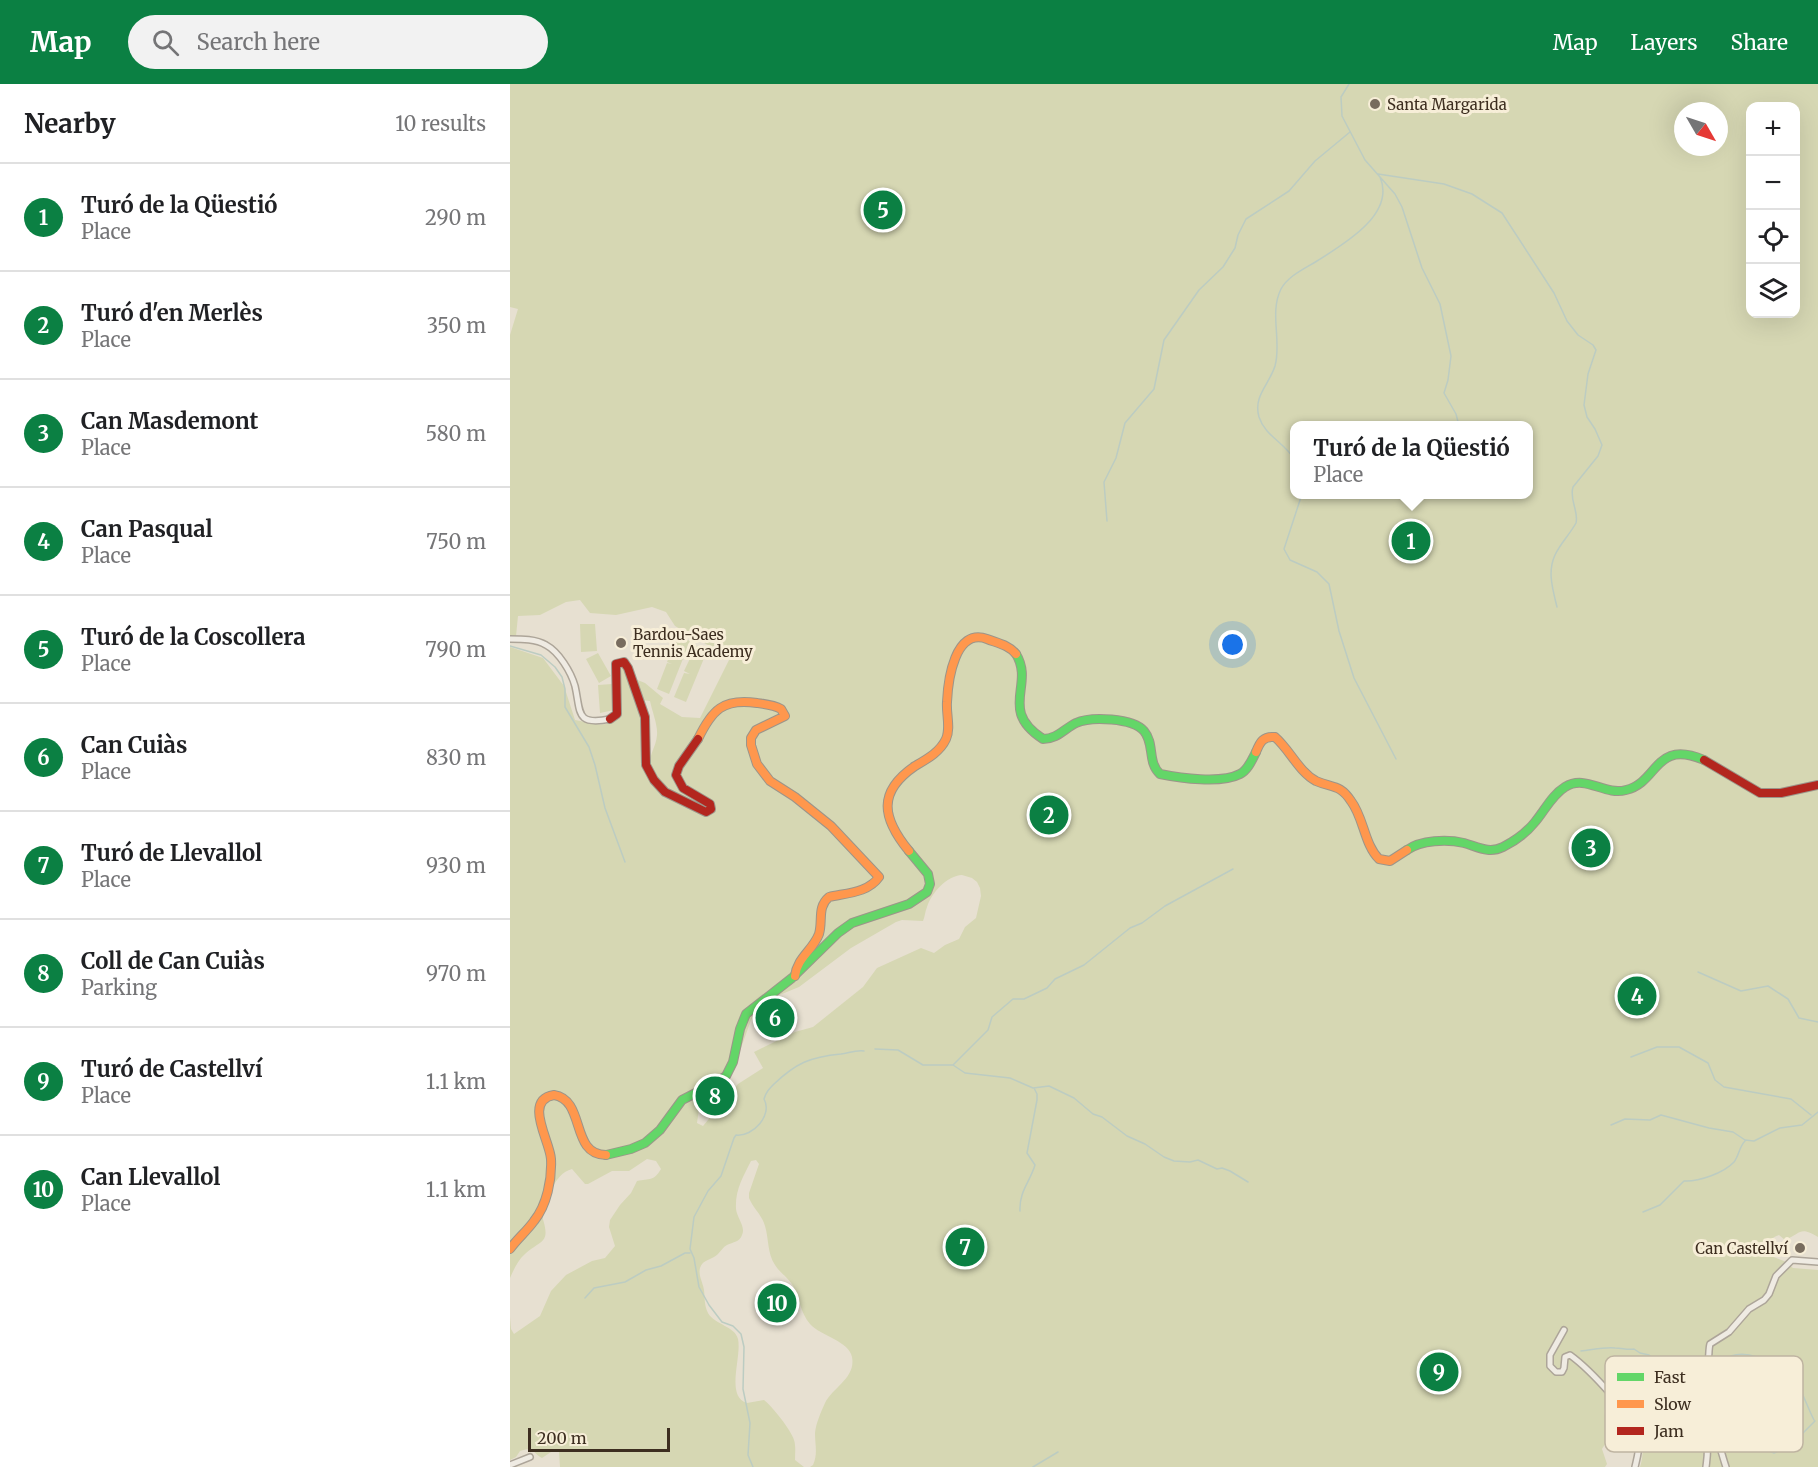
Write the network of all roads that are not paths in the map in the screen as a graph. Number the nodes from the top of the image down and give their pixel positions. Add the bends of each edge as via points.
1 (510, 639) edge
2 (610, 719) joint
3 (1818, 785) edge
4 (795, 976) junction
5 (510, 1249) edge
6 (1818, 1262) edge
7 (1564, 1330) dead end
8 (1709, 1356) edge
9 (1605, 1387) edge
10 (1638, 1452) edge
11 (1708, 1452) edge
12 (1722, 1452) edge
13 (530, 1457) dead end
14 (510, 1465) edge
15 (1635, 1467) edge
16 (1706, 1467) edge
17 (1726, 1467) edge

1 - 2 street via 539,642 551,648 572,677 579,712 591,720
2 - 4 main road via 618,707 616,664 624,662 645,717 646,765 654,780 665,792 706,812 711,809 710,804 685,790 676,774 710,716 721,707 738,702 766,704 784,712 785,716 756,730 751,738 757,764 770,781 831,826 879,877 870,886 824,901 820,933 796,968
3 - 4 main road via 1760,794 1701,759 1673,755 1653,767 1637,786 1623,792 1580,782 1568,785 1532,826 1497,849 1485,850 1458,842 1417,844 1396,859 1384,861 1372,852 1362,819 1344,792 1314,780 1271,735 1260,741 1248,769 1228,778 1160,774 1153,768 1148,736 1133,724 1086,720 1052,739 1039,737 1027,728 1021,716 1017,656 1007,647 976,636 963,644 953,669 944,743 898,780 888,798 891,818 902,842 928,874 928,890 915,902 847,926
4 - 5 main road via 745,1016 728,1073 682,1099 645,1145 595,1154 580,1138 567,1100 555,1094 543,1099 539,1114 550,1152 551,1172 539,1213
6 - 8 street via 1792,1260 1776,1276 1764,1300 1710,1344
7 - 9 street via 1550,1355 1551,1368 1562,1372 1565,1357 1570,1354
10 - 15 street
11 - 16 street
12 - 17 street
13 - 14 street

